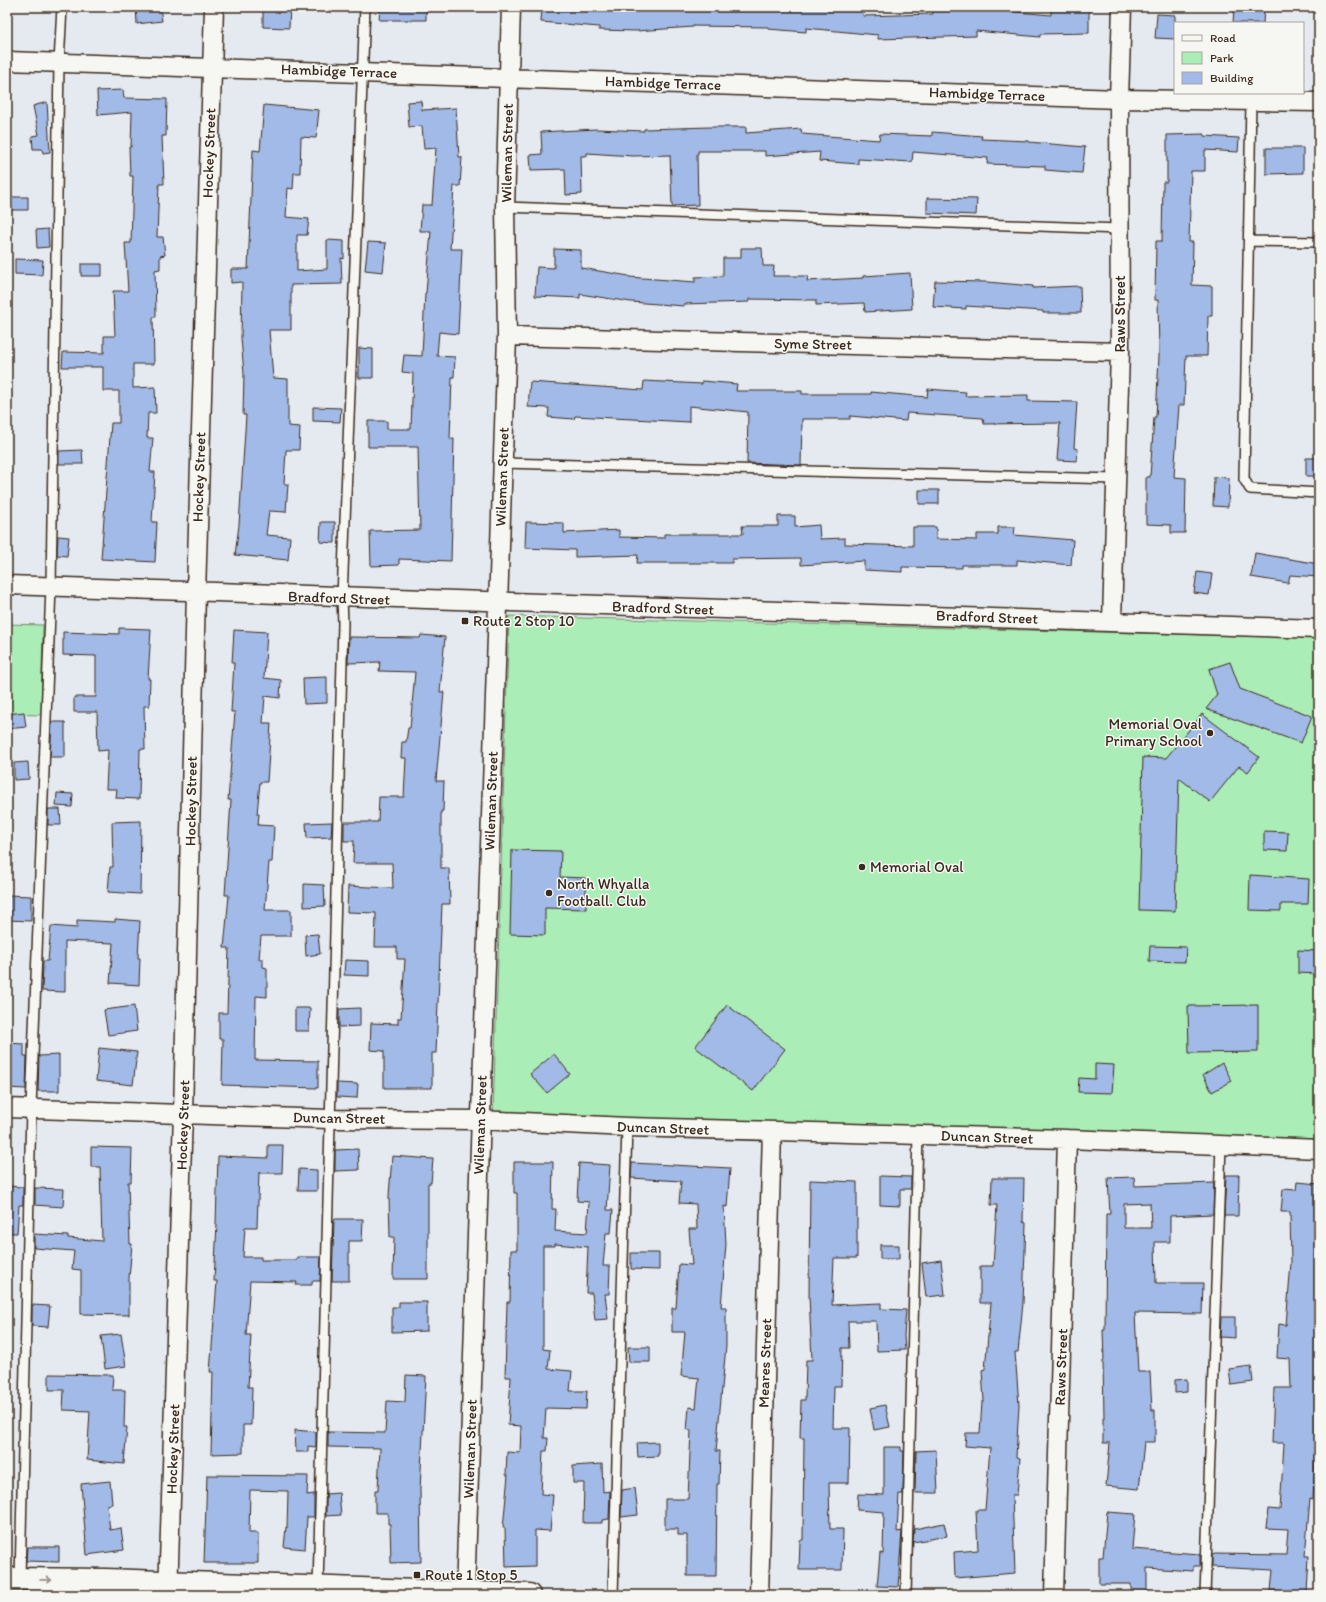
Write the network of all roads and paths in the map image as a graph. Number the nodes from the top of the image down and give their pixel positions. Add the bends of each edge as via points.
1 (62, 7) edge
2 (214, 7) edge
3 (365, 7) edge
4 (511, 7) edge
5 (1122, 7) edge
6 (7, 61) edge
7 (59, 64) junction
8 (211, 67) junction
9 (361, 72) junction
10 (509, 78) junction
11 (1119, 98) junction
12 (1251, 101) junction
13 (1319, 102) edge
14 (505, 207) junction
15 (1120, 229) junction
16 (1249, 241) junction
17 (1319, 242) edge
18 (507, 336) junction
19 (1120, 352) junction
20 (502, 463) junction
21 (1116, 480) junction
22 (1319, 493) edge
23 (7, 585) edge
24 (51, 587) junction
25 (196, 593) junction
26 (342, 598) junction
27 (498, 604) junction
28 (1112, 620) junction
29 (1319, 629) edge
30 (7, 1108) edge
31 (31, 1109) junction
32 (183, 1113) junction
33 (329, 1119) junction
34 (480, 1120) junction
35 (627, 1127) junction
36 (772, 1131) junction
37 (918, 1135) junction
38 (1067, 1139) junction
39 (1221, 1145) junction
40 (1319, 1149) edge
41 (14, 1579) edge
42 (318, 1588) junction
43 (168, 1589) edge
44 (466, 1594) edge
45 (529, 1595) edge
46 (613, 1595) edge
47 (759, 1595) edge
48 (906, 1595) edge
49 (1054, 1595) edge
50 (1205, 1595) edge

1 - 7 lane
2 - 8 street, Hockey Street
3 - 9 lane
4 - 10 street, Wileman Street
5 - 11 street, Raws Street
6 - 7 street, Hambidge Terrace
7 - 8 street, Hambidge Terrace
7 - 24 lane
8 - 9 street, Hambidge Terrace
8 - 25 street, Hockey Street
9 - 10 street, Hambidge Terrace
9 - 26 lane
10 - 11 street, Hambidge Terrace
10 - 14 street, Wileman Street
11 - 12 street, Hambidge Terrace
11 - 15 street, Raws Street
12 - 13 street, Hambidge Terrace
12 - 16 lane
14 - 15 lane
14 - 18 street, Wileman Street
15 - 19 street, Raws Street
16 - 17 lane
16 - 22 lane via 1244,479 1250,489
18 - 19 street, Syme Street
18 - 20 street, Wileman Street
19 - 21 street, Raws Street
20 - 21 lane
20 - 27 street, Wileman Street
21 - 28 street, Raws Street
23 - 24 street, Bradford Street
24 - 25 street, Bradford Street
24 - 31 lane
25 - 26 street, Bradford Street
25 - 32 street, Hockey Street
26 - 27 street, Bradford Street
26 - 33 lane
27 - 28 street, Bradford Street
27 - 34 street, Wileman Street
28 - 29 street, Bradford Street
30 - 31 street, Duncan Street
31 - 32 street, Duncan Street
31 - 41 lane
32 - 33 street, Duncan Street
32 - 43 street, Hockey Street
33 - 34 street, Duncan Street
33 - 42 lane
34 - 35 street, Duncan Street
34 - 44 street, Wileman Street
35 - 36 street, Duncan Street
35 - 46 lane
36 - 37 street, Duncan Street
36 - 47 street, Meares Street
37 - 38 street, Duncan Street
37 - 48 lane
38 - 39 street, Duncan Street
38 - 49 street, Raws Street
39 - 40 street, Duncan Street
39 - 50 lane
41 -> 43 main road
42 - 43 main road
42 - 44 main road
44 - 45 main road

